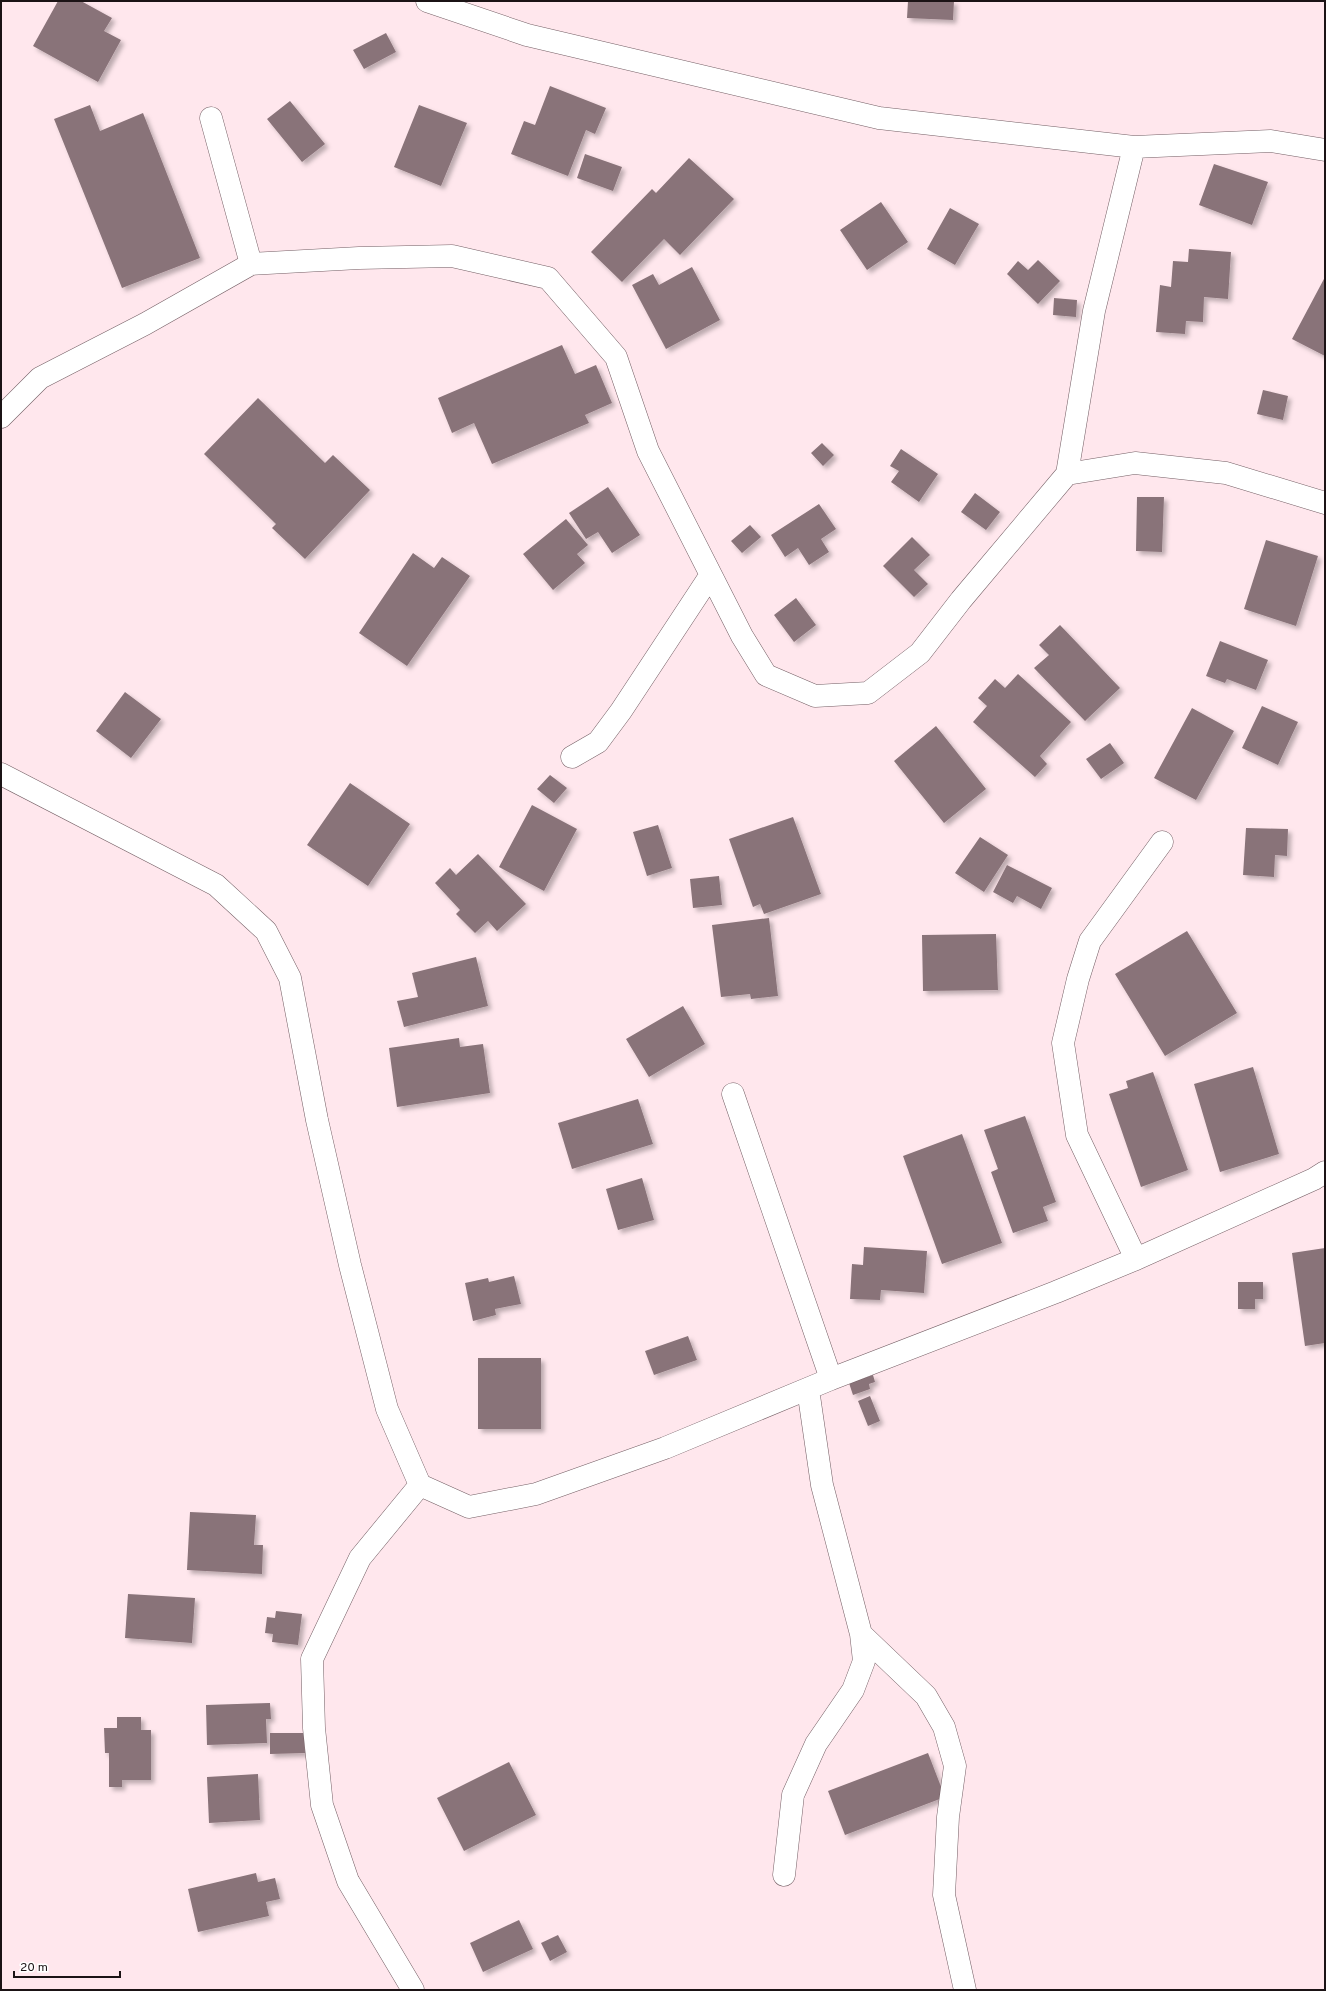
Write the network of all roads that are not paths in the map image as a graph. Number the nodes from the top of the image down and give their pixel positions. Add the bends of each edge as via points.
1 (427, 1) edge
2 (211, 118) dead end
3 (1134, 147) junction
4 (1325, 150) edge
5 (251, 264) junction
6 (1, 417) edge
7 (1067, 474) junction
8 (1325, 503) edge
9 (710, 576) junction
10 (572, 757) dead end
11 (1, 774) edge
12 (1162, 842) dead end
13 (733, 1094) dead end
14 (1325, 1172) edge
15 (1136, 1259) junction
16 (830, 1379) junction
17 (808, 1389) junction
18 (420, 1485) junction
19 (861, 1634) junction
20 (784, 1875) dead end
21 (413, 1990) edge
22 (965, 1990) edge

1 - 3 street via 527,35 879,118
2 - 5 street
3 - 4 street via 1271,141
3 - 7 street via 1094,311
5 - 6 street via 145,324 40,378
5 - 9 street via 452,256 548,278 616,357 648,452
7 - 8 street via 1135,463 1226,473
7 - 9 street via 920,653 868,693 815,696 766,675
9 - 10 street via 598,742
11 - 18 street via 216,885 266,931 290,978 350,1265 387,1409
12 - 15 street via 1090,941 1063,1043 1077,1135
13 - 16 street
14 - 15 street
15 - 16 street
16 - 17 street
17 - 18 street via 665,1448 536,1494 469,1507
17 - 19 street via 822,1485
18 - 21 street via 360,1558 312,1659 314,1728 322,1805 348,1881
19 - 20 street via 864,1661 853,1690 816,1744 793,1795
19 - 22 street via 926,1696 944,1727 955,1766 948,1817 944,1895

